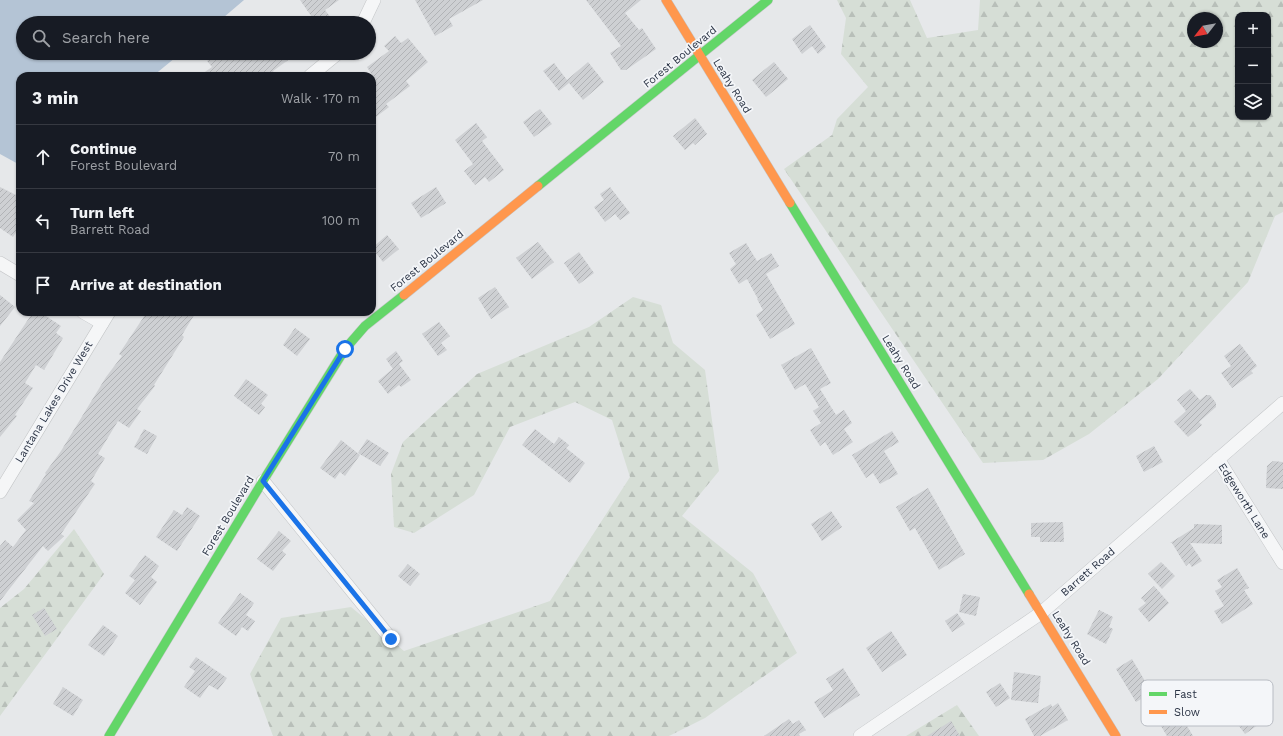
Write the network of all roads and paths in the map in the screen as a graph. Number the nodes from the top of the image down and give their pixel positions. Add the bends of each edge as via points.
1 (374, 0) edge
2 (666, 0) edge
3 (768, 0) edge
4 (366, 16) edge
5 (700, 57) junction
6 (329, 60) edge
7 (315, 72) edge
8 (0, 262) edge
9 (16, 272) edge
10 (90, 316) edge
11 (106, 316) edge
12 (102, 323) junction
13 (1283, 403) edge
14 (1218, 459) junction
15 (263, 481) junction
16 (0, 492) edge
17 (1283, 563) edge
18 (1041, 613) junction
19 (391, 639) dead end
20 (109, 736) edge
21 (860, 736) edge
22 (1116, 736) edge

1 - 4 street
2 - 5 street, Leahy Road
3 - 5 street, Forest Boulevard
5 - 15 street, Forest Boulevard via 366,326 345,349
5 - 18 street, Leahy Road
6 - 7 street
8 - 9 street
10 - 12 street
11 - 12 street, Lantana Lakes Drive West
12 - 16 street, Lantana Lakes Drive West
13 - 14 street, Barrett Road
14 - 17 street, Edgeworth Lane
14 - 18 street, Barrett Road
15 - 19 street
15 - 20 street, Forest Boulevard
18 - 21 street, Barrett Road
18 - 22 street, Leahy Road

